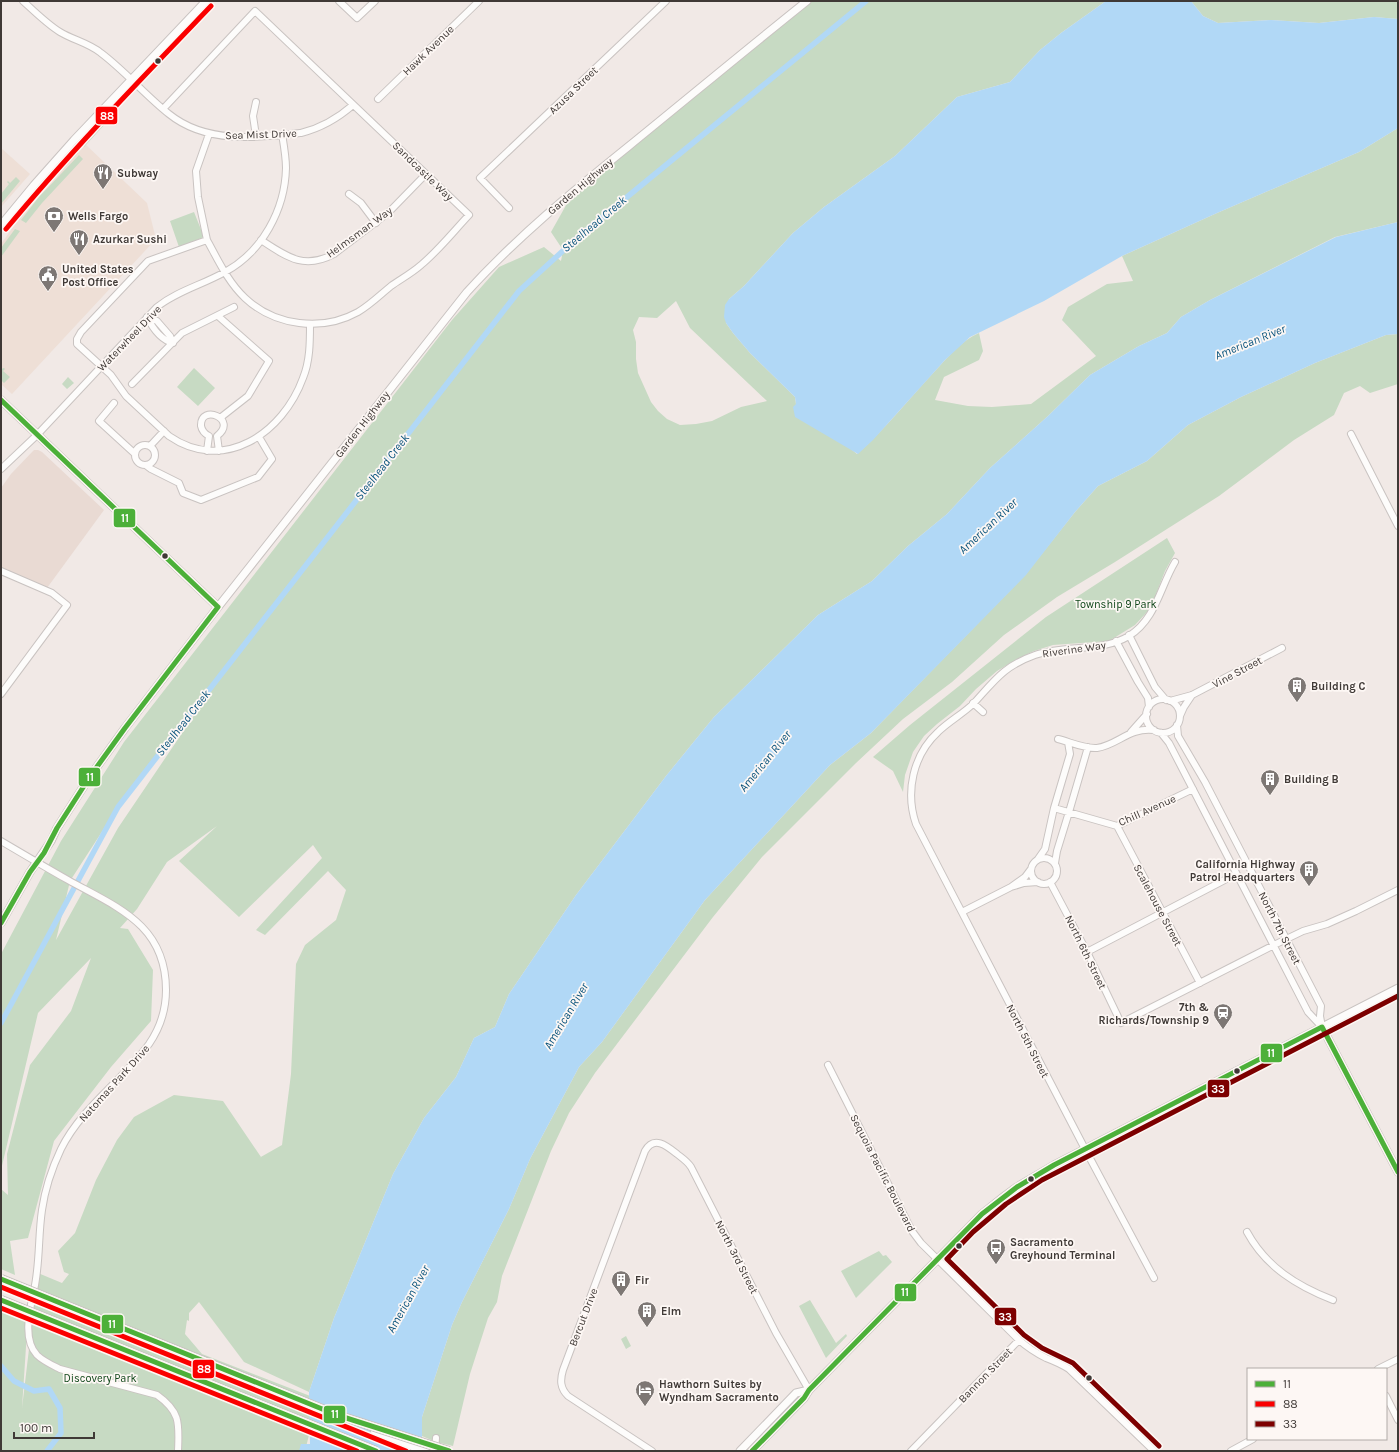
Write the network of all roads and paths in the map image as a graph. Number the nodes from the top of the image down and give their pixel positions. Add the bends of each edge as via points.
1 (23, 1) edge
2 (206, 1) edge
3 (339, 1) edge
4 (375, 1) edge
5 (479, 1) edge
6 (666, 1) edge
7 (807, 1) edge
8 (131, 80) junction
9 (378, 99) dead end
10 (256, 102) dead end
11 (353, 105) junction
12 (163, 109) junction
13 (209, 134) junction
14 (282, 134) junction
15 (256, 136) junction
16 (426, 174) junction
17 (349, 194) dead end
18 (509, 208) dead end
19 (376, 223) junction
20 (1, 225) edge
21 (207, 240) junction
22 (261, 240) junction
23 (225, 272) junction
24 (234, 307) dead end
25 (218, 316) junction
26 (147, 317) junction
27 (310, 324) junction
28 (173, 343) junction
29 (101, 366) junction
30 (132, 384) dead end
31 (1, 400) edge
32 (114, 403) dead end
33 (220, 418) junction
34 (164, 431) junction
35 (1351, 434) dead end
36 (37, 435) junction
37 (259, 437) junction
38 (150, 446) junction
39 (207, 451) junction
40 (219, 451) junction
41 (134, 453) junction
42 (147, 466) junction
43 (1, 470) edge
44 (1398, 526) edge
45 (1175, 562) dead end
46 (1, 571) edge
47 (218, 607) junction
48 (1129, 636) junction
49 (1116, 641) junction
50 (1282, 648) dead end
51 (1, 694) edge
52 (1192, 695) junction
53 (1168, 700) junction
54 (973, 703) junction
55 (1149, 707) junction
56 (983, 712) dead end
57 (1146, 714) junction
58 (1180, 716) junction
59 (1178, 724) junction
60 (1154, 730) junction
61 (1131, 732) junction
62 (1161, 733) junction
63 (1058, 739) dead end
64 (1068, 742) junction
65 (1088, 746) junction
66 (1193, 789) junction
67 (911, 800) joint
68 (1054, 808) junction
69 (1069, 812) junction
70 (1117, 826) junction
71 (1, 841) edge
72 (1038, 859) junction
73 (37, 862) junction
74 (1055, 863) junction
75 (1031, 869) junction
76 (1236, 874) junction
77 (1038, 882) junction
78 (1050, 882) junction
79 (1011, 887) junction
80 (1398, 890) edge
81 (962, 912) junction
82 (1162, 912) junction
83 (1, 923) edge
84 (1286, 939) junction
85 (1274, 944) junction
86 (1087, 952) junction
87 (1200, 983) junction
88 (1398, 988) edge
89 (1322, 1027) junction
90 (828, 1065) dead end
91 (651, 1144) joint
92 (1085, 1149) junction
93 (1398, 1172) edge
94 (1247, 1232) dead end
95 (937, 1259) junction
96 (1154, 1278) dead end
97 (1, 1279) edge
98 (1, 1300) edge
99 (1333, 1300) dead end
100 (1019, 1340) junction
101 (1398, 1359) edge
102 (1380, 1368) edge
103 (808, 1390) junction
104 (1387, 1398) edge
105 (337, 1415) junction
106 (1398, 1420) edge
107 (436, 1438) dead end
108 (1251, 1440) edge
109 (178, 1451) edge
110 (376, 1451) edge
111 (425, 1451) edge
112 (434, 1451) edge
113 (449, 1451) edge
114 (652, 1451) edge
115 (740, 1451) edge
116 (752, 1451) edge
117 (911, 1451) edge
118 (1154, 1451) edge
119 (1231, 1451) edge

1 - 8 street, Sea Mist Drive via 60,32 102,53
2 - 8 main road
3 - 4 street via 357,18
5 - 9 street, Hawk Avenue
6 - 18 street, Azusa Street via 480,178
7 - 47 main road, Garden Highway via 563,200 485,272 444,320
8 - 12 street, Sea Mist Drive
8 - 20 main road via 34,185
10 - 15 street via 253,116
11 - 12 street, Sandcastle Way via 255,11
11 - 14 street, Sea Mist Drive via 338,118 320,127 301,133
11 - 16 street, Sandcastle Way
12 - 13 street, Sea Mist Drive via 180,122
13 - 15 street, Sea Mist Drive
13 - 21 street, Sandcastle Way via 196,170 198,197
14 - 15 street, Sea Mist Drive
14 - 22 street, Waterwheel Drive via 286,168 284,189 273,221
16 - 19 street, Helmsman Way
16 - 27 street, Sandcastle Way via 469,215 420,266 365,308 337,320
17 - 19 street via 361,203
19 - 22 street, Helmsman Way via 334,254 318,260 301,261 289,258
21 - 23 street, Sandcastle Way
21 - 29 street via 148,261 81,332 77,344
22 - 23 street, Waterwheel Drive via 247,256
23 - 26 street, Waterwheel Drive via 166,300
23 - 27 street, Sandcastle Way via 242,294 262,310 280,319
24 - 25 street
25 - 28 street via 182,333
25 - 33 street via 269,361 248,396
26 - 28 street via 157,321
26 - 29 street, Waterwheel Drive
27 - 37 street via 309,351 299,389 280,419
28 - 30 street
29 - 34 street via 114,378 126,396
29 - 36 street, Waterwheel Drive
31 - 36 main road
32 - 41 street via 99,421
33 - 39 street via 210,415 202,421 203,432 209,436
33 - 40 street via 223,425 222,432 217,436
34 - 38 street
34 - 39 street via 177,442
35 - 44 street
36 - 43 street, Waterwheel Drive
36 - 47 main road
37 - 40 street
37 - 42 street via 272,459 258,477 201,500 183,493 179,483
38 - 41 street via 144,444 137,447
38 - 42 street via 155,452 154,461
39 - 40 street
41 - 42 street via 135,460 140,465
45 - 48 street, Riverine Way via 1153,611
46 - 51 street via 52,593 67,605
47 - 73 main road, Garden Highway via 103,758 56,828 51,842
48 - 49 street, Riverine Way
48 - 53 street via 1155,687
49 - 54 street, Riverine Way via 1098,646 1051,650 1029,657 999,675
49 - 55 street via 1148,698
50 - 52 street, Vine Street
52 - 53 street, Vine Street
52 - 58 street
53 - 55 street via 1157,701
53 - 58 street via 1177,707
54 - 56 street
54 - 67 street, Riverine Way via 938,732 922,752 912,778
55 - 57 street
57 - 60 street via 1148,723
57 - 61 street
58 - 59 street
59 - 62 street via 1168,732
59 - 84 street, North 7th Street via 1178,736 1205,782
60 - 61 street
60 - 62 street
61 - 65 street via 1097,748
62 - 66 street, North 7th Street
63 - 64 street
64 - 65 street
64 - 68 street via 1070,754
65 - 69 street
66 - 70 street, Chill Avenue
66 - 76 street, North 7th Street
67 - 81 street, North 5th Street via 916,824
68 - 69 street, Chill Avenue
68 - 72 street via 1045,849
69 - 70 street, Chill Avenue
69 - 74 street
70 - 82 street, Scalehouse Street
71 - 73 street, Natomas Park Drive
72 - 74 street via 1045,858
72 - 75 street
73 - 83 main road, Garden Highway
73 - 109 street, Natomas Park Drive via 117,906 137,921 153,941 164,969 166,1002 163,1016 150,1043 83,1115 62,1148 50,1178 42,1210 38,1273 30,1311 29,1340 37,1355 60,1369 157,1395 166,1401 178,1421
74 - 78 street via 1056,876
75 - 77 street via 1032,877
75 - 79 street
76 - 82 street
76 - 85 street, North 7th Street
77 - 78 street
77 - 79 street
78 - 86 street, North 6th Street
79 - 81 street
80 - 84 street via 1327,924
81 - 92 street, North 5th Street
82 - 86 street
82 - 87 street, Scalehouse Street
84 - 85 street
84 - 89 street, North 7th Street via 1320,1006
85 - 87 street
85 - 89 street, North 7th Street via 1308,1012
86 - 87 street, North 6th Street via 1120,1023
88 - 89 main road
89 - 92 main road
89 - 93 main road, North 7th Street
90 - 95 street, Sequoia Pacific Boulevard via 912,1231
91 - 103 street, North 3rd Street via 661,1143 691,1166
91 - 114 street, Bercut Drive via 645,1151 563,1370 561,1382 568,1396
92 - 95 main road via 1038,1174 1002,1198 968,1227
92 - 96 street, North 5th Street
94 - 99 street via 1263,1256 1285,1275 1308,1290
95 - 100 street, Sequoia Pacific Boulevard
95 - 103 main road
97 - 105 highway, bridge
98 - 110 highway, bridge
100 - 117 street, Bannon Street
100 - 118 street, Bannon Street via 1032,1350 1069,1369
101 - 102 street
103 - 115 main road via 796,1393
103 - 116 main road via 804,1398
104 - 106 street
105 - 111 highway, bridge
105 - 113 highway, bridge
107 - 112 street
108 - 119 street

